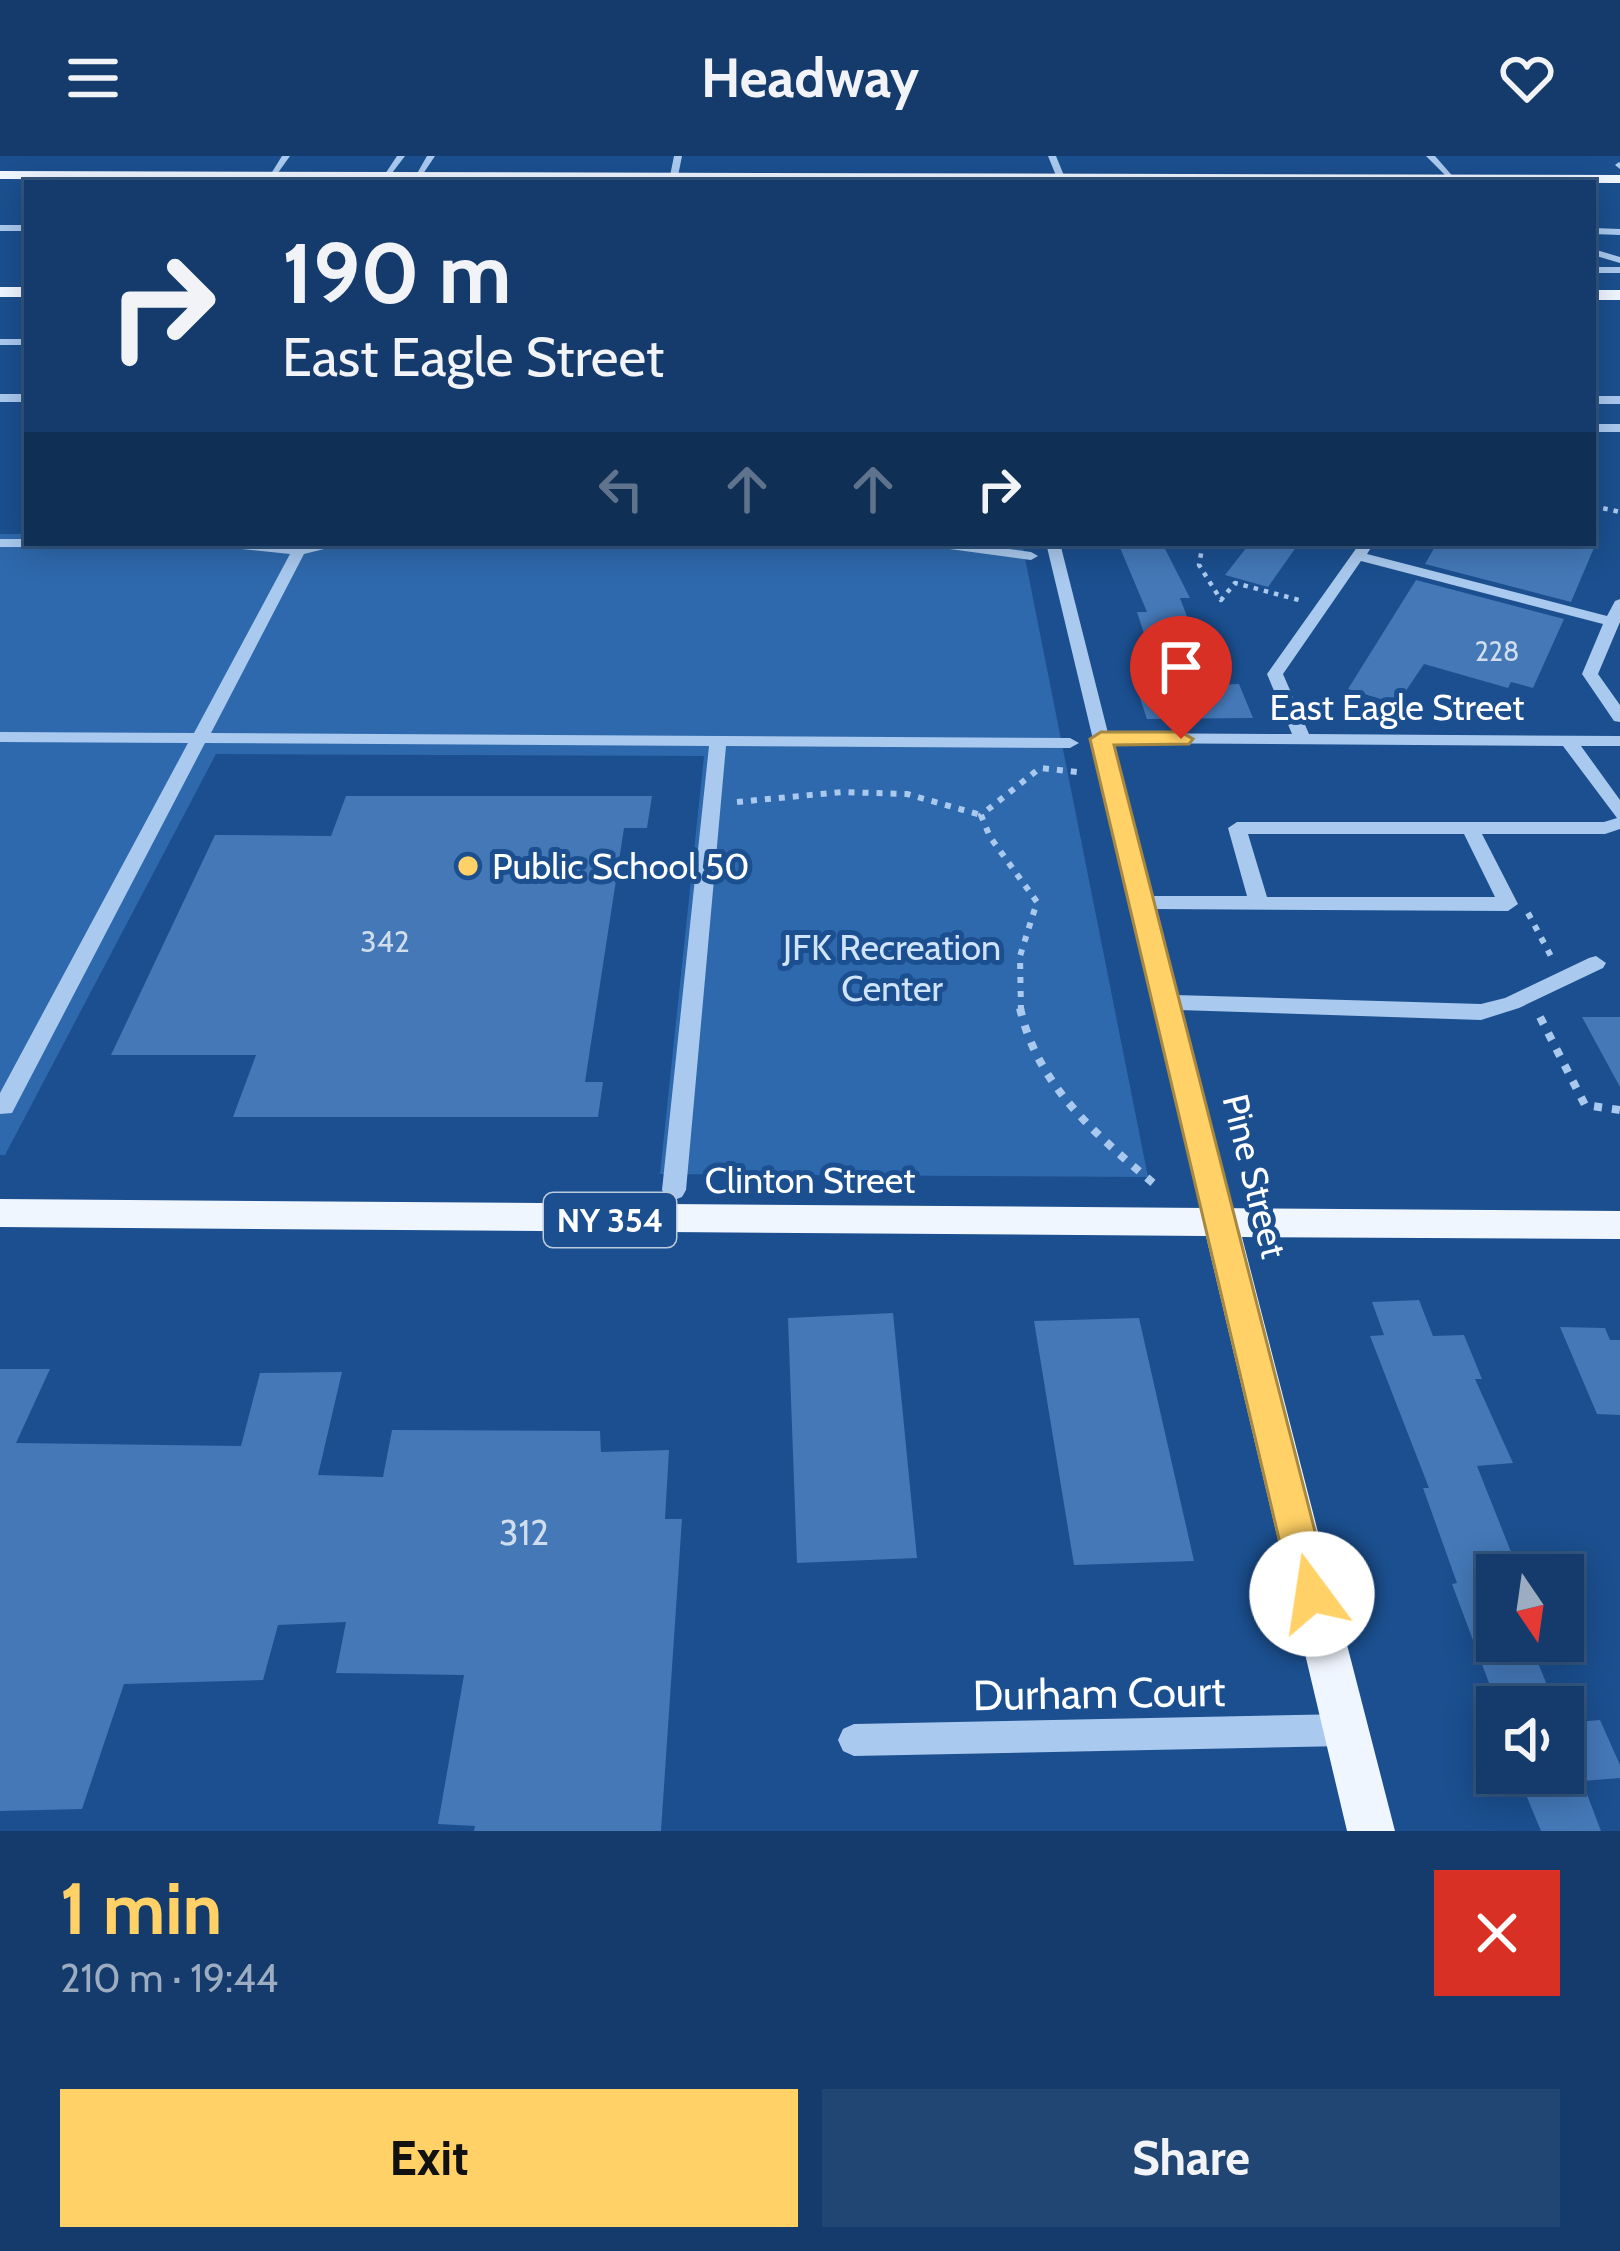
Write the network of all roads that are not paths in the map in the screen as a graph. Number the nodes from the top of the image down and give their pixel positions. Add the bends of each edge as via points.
1 (286, 156) edge
2 (400, 156) edge
3 (430, 156) edge
4 (678, 156) edge
5 (1052, 156) edge
6 (1430, 156) edge
7 (0, 175) edge
8 (272, 175) junction
9 (386, 175) junction
10 (418, 175) junction
11 (674, 176) junction
12 (1453, 178) junction
13 (1620, 178) edge
14 (331, 179) edge
15 (535, 179) edge
16 (855, 179) edge
17 (905, 180) edge
18 (1062, 180) edge
19 (1276, 180) edge
20 (1337, 180) edge
21 (24, 395) edge
22 (0, 398) edge
23 (957, 546) edge
24 (1054, 546) edge
25 (301, 547) edge
26 (1362, 549) edge
27 (1031, 556) dead end
28 (1620, 604) edge
29 (1612, 622) junction
30 (1620, 717) edge
31 (0, 737) edge
32 (200, 738) junction
33 (718, 739) junction
34 (1101, 739) junction
35 (1303, 739) junction
36 (1568, 740) junction
37 (1620, 741) edge
38 (1070, 743) dead end
39 (1620, 813) edge
40 (1620, 823) edge
41 (1470, 828) junction
42 (1141, 902) junction
43 (1259, 903) junction
44 (1596, 963) dead end
45 (1166, 1002) junction
46 (4, 1107) dead end
47 (674, 1190) dead end
48 (0, 1213) edge
49 (1221, 1224) junction
50 (1620, 1225) edge
51 (1346, 1730) junction
52 (854, 1740) dead end
53 (1371, 1831) edge

1 - 8 street
2 - 9 street
3 - 10 street
4 - 11 street
5 - 18 street
6 - 12 street
7 - 8 main road
8 - 14 main road
9 - 10 main road
9 - 14 main road
10 - 15 main road
11 - 15 main road
11 - 16 main road
12 - 13 main road
12 - 20 main road
16 - 17 main road
17 - 18 main road
18 - 19 main road
19 - 20 main road
21 - 22 street
23 - 27 street
24 - 34 street, Pine Street
25 - 32 street
26 - 29 street
26 - 35 street via 1276,674
28 - 29 street
29 - 30 street via 1590,674
31 - 32 street
32 - 33 street
32 - 46 street
33 - 38 street
33 - 47 street
34 - 35 street, East Eagle Street
34 - 42 street, Pine Street
35 - 36 street, East Eagle Street
36 - 37 street, East Eagle Street
36 - 39 street
40 - 41 street
41 - 43 street via 1237,828
41 - 43 street via 1508,904
42 - 43 street
42 - 45 street, Pine Street
44 - 45 street via 1481,1012
45 - 49 street, Pine Street
48 - 49 main road, Clinton Street / NY 354
49 - 50 main road, Clinton Street
49 - 51 main road, Pine Street
51 - 52 street, Durham Court
51 - 53 main road, Pine Street

